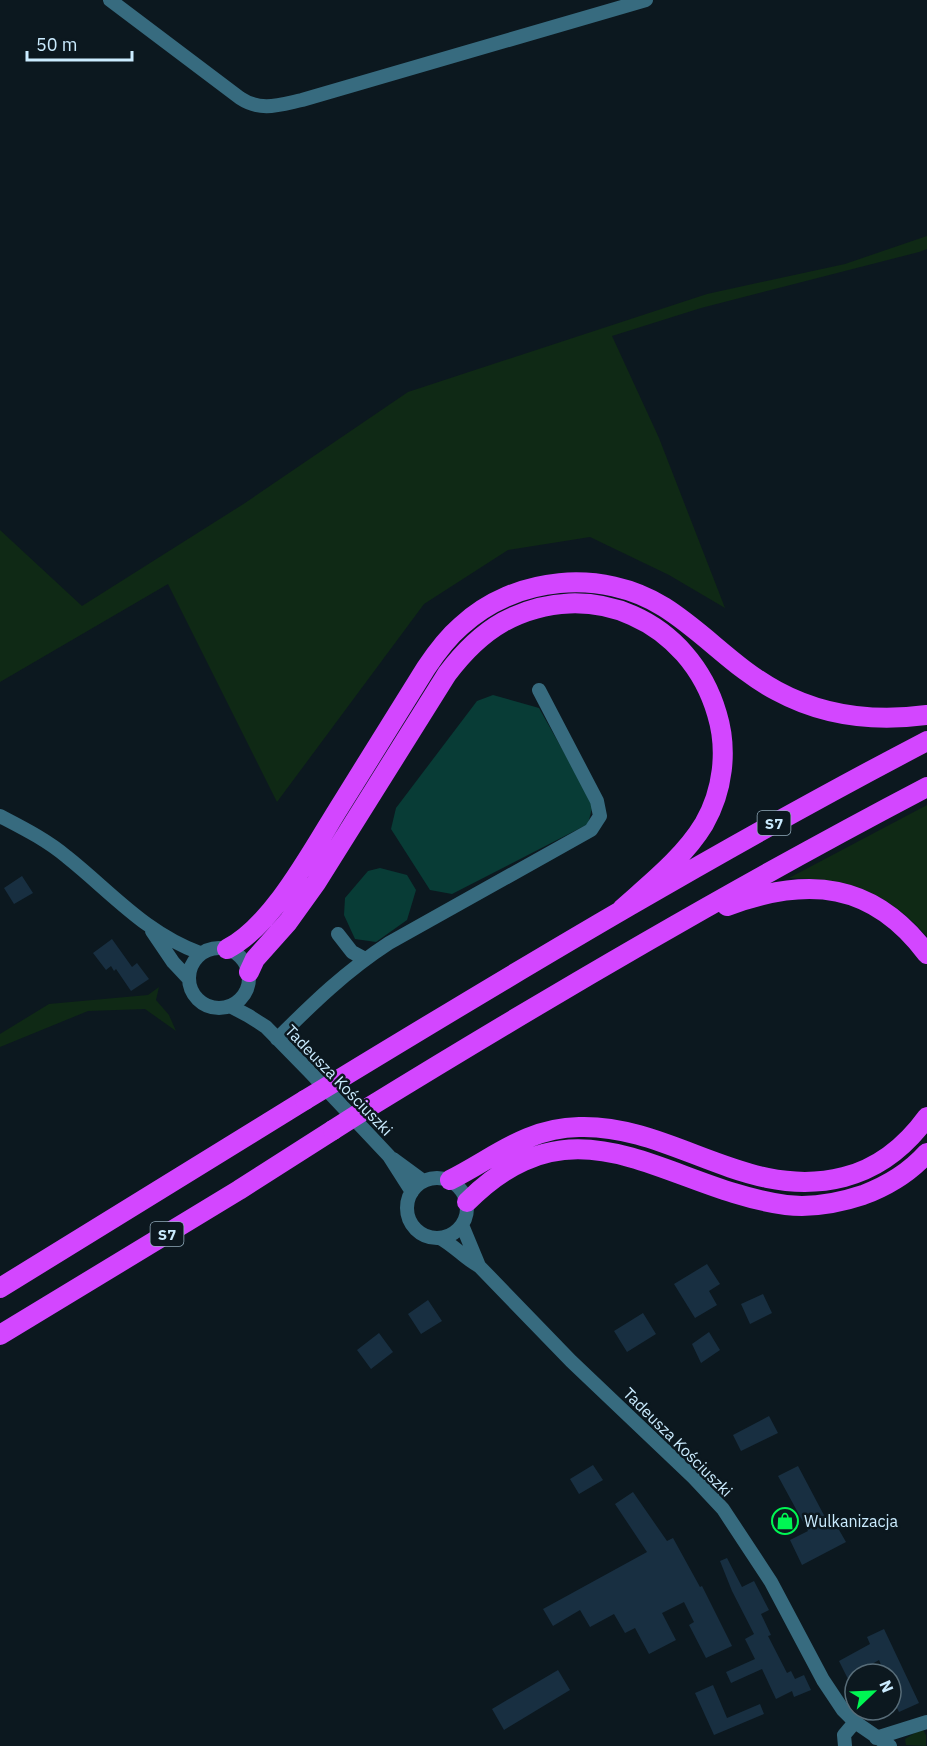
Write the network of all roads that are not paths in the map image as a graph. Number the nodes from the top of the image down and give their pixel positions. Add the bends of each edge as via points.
1 (110, 0) edge
2 (646, 0) edge
3 (539, 690) dead end
4 (927, 715) edge
5 (927, 741) edge
6 (927, 787) edge
7 (0, 816) edge
8 (622, 909) junction
9 (674, 925) junction
10 (150, 927) junction
11 (338, 934) dead end
12 (227, 949) junction
13 (200, 953) junction
14 (927, 954) edge
15 (365, 959) junction
16 (188, 978) junction
17 (248, 981) junction
18 (230, 1006) junction
19 (266, 1027) junction
20 (277, 1039) junction
21 (927, 1117) edge
22 (927, 1152) edge
23 (389, 1156) junction
24 (450, 1180) junction
25 (423, 1181) junction
26 (412, 1192) junction
27 (467, 1202) junction
28 (462, 1225) junction
29 (440, 1238) junction
30 (480, 1266) junction
31 (0, 1288) edge
32 (0, 1335) edge
33 (843, 1710) edge
34 (855, 1722) joint
35 (927, 1722) edge
36 (886, 1744) edge
37 (844, 1746) edge

1 - 2 street via 250,105 265,107 314,97
3 - 15 street via 597,801 600,816 591,830
4 - 12 highway via 863,717 801,702 743,670 662,606 616,587 561,583 515,593 472,616 440,648 286,890 252,930
5 - 8 highway, S7
6 - 9 highway, S7
7 - 10 street via 66,856
8 - 17 highway via 683,852 705,822 722,767 719,718 693,662 659,631 612,608 552,605 501,623 457,661 316,883 255,959
8 - 31 highway, S7, bridge
9 - 14 highway via 783,889 834,891 879,908 903,925
9 - 32 highway, S7, bridge
10 - 13 street via 176,944
10 - 16 street
11 - 15 street via 352,952
12 - 13 street
12 - 17 street via 238,954
13 - 16 street via 192,960
15 - 20 street via 334,982
16 - 18 street via 198,1000 213,1008
17 - 18 street via 240,1000
17 - 19 street, Tadeusza Kościuszki via 249,998
18 - 19 street, Tadeusza Kościuszki
19 - 20 street, Tadeusza Kościuszki
20 - 23 street, Tadeusza Kościuszki
21 - 24 highway via 914,1134 878,1164 831,1180 778,1181 639,1135 577,1126 530,1136
22 - 27 highway via 908,1170 872,1191 851,1199 789,1205 751,1198 630,1156 571,1149 523,1162
23 - 25 street, Tadeusza Kościuszki
23 - 26 street, Tadeusza Kościuszki
24 - 25 street
24 - 27 street
25 - 26 street
26 - 29 street via 408,1209 412,1224 424,1234
27 - 28 street
28 - 29 street
28 - 30 street, Tadeusza Kościuszki
29 - 30 street, Tadeusza Kościuszki
30 - 33 street, Tadeusza Kościuszki via 723,1509 771,1582
34 - 36 street, Tadeusza Kościuszki
34 - 37 street via 844,1735
35 - 36 street

